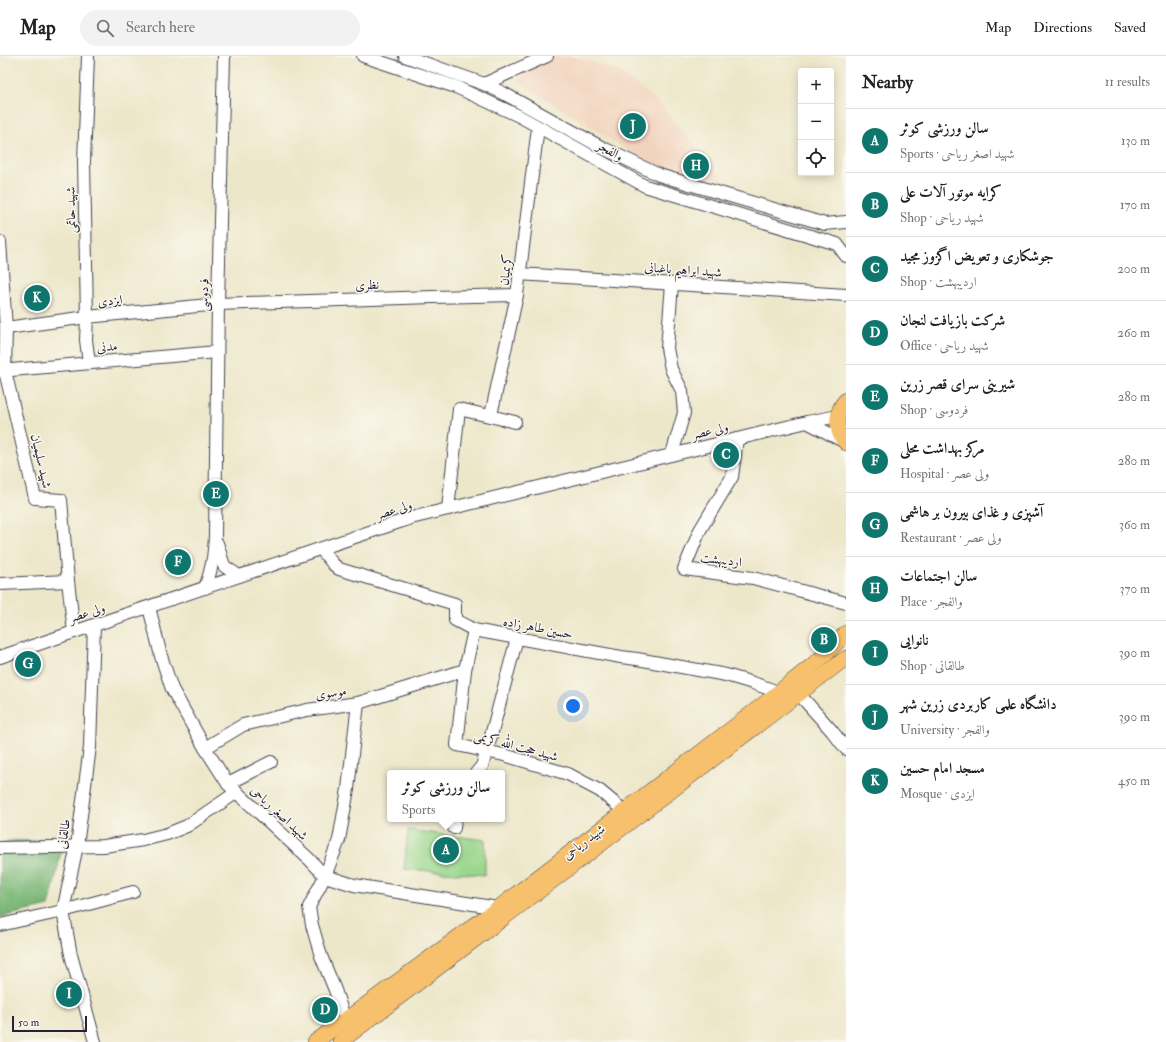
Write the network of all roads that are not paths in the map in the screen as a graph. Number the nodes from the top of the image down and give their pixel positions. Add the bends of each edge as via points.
1 (88, 56) edge
2 (224, 56) edge
3 (363, 56) edge
4 (405, 56) edge
5 (547, 56) edge
6 (484, 84) junction
7 (538, 127) junction
8 (843, 224) edge
9 (0, 242) edge
10 (841, 243) edge
11 (846, 256) edge
12 (1, 274) edge
13 (519, 274) junction
14 (672, 284) junction
15 (517, 295) junction
16 (846, 295) edge
17 (218, 304) junction
18 (87, 318) junction
19 (6, 328) junction
20 (217, 352) junction
21 (89, 363) junction
22 (3, 371) edge
23 (845, 400) edge
24 (491, 415) junction
25 (838, 416) junction
26 (515, 422) dead end
27 (807, 422) junction
28 (737, 439) junction
29 (845, 442) edge
30 (672, 454) junction
31 (448, 509) junction
32 (215, 536) junction
33 (321, 549) junction
34 (239, 576) junction
35 (68, 581) junction
36 (0, 584) edge
37 (205, 588) junction
38 (846, 603) edge
39 (149, 607) junction
40 (94, 625) junction
41 (474, 630) junction
42 (74, 632) junction
43 (846, 633) edge
44 (517, 638) junction
45 (0, 657) edge
46 (846, 658) edge
47 (465, 670) junction
48 (778, 692) junction
49 (799, 694) junction
50 (358, 704) junction
51 (205, 748) junction
52 (846, 749) edge
53 (487, 751) junction
54 (271, 762) dead end
55 (479, 770) edge
56 (232, 788) junction
57 (624, 811) junction
58 (77, 846) junction
59 (0, 848) edge
60 (325, 876) junction
61 (133, 892) dead end
62 (498, 908) junction
63 (63, 911) junction
64 (0, 925) edge
65 (345, 1020) junction
66 (95, 1042) edge
67 (315, 1042) edge
68 (340, 1042) edge

1 - 18 street, شهید حاتمی via 84,162
2 - 17 street, فردوسی
3 - 7 street, والفجر via 456,87
4 - 6 street, والفجر
5 - 6 street
6 - 8 street, والفجر via 659,175 825,224
7 - 10 street, والفجر via 645,186
7 - 13 street, کریمیان
9 - 12 street
10 - 11 street, والفجر
12 - 19 street
13 - 14 street, شهید ابراهیم باغبانی
13 - 15 street, کریمیان
14 - 16 street, شهید ابراهیم باغبانی
14 - 30 street via 667,348 670,368 682,391 684,413
15 - 17 street, نظری
15 - 24 street, کریمیان
17 - 18 street, ایزدی
17 - 20 street, فردوسی
18 - 19 street, ایزدی
18 - 21 street, شهید حاتمی
19 - 22 street
20 - 21 street, مدنی
20 - 32 street, فردوسی
21 - 22 street, مدنی
22 - 35 street, شهید سلیمیان via 35,498 61,500
23 - 25 main road
24 - 26 street
24 - 31 street via 459,409
25 - 27 street, ولی عصر
25 - 29 main road via 839,432
27 - 28 street, ولی عصر
27 - 29 street
28 - 30 street, ولی عصر
28 - 38 street, اردیبهشت via 732,477 700,530 684,569 753,578
30 - 31 street, ولی عصر
31 - 33 street, ولی عصر via 411,518
32 - 34 street, فردوسی via 224,566
32 - 37 street, فردوسی via 214,559
33 - 34 street, ولی عصر
33 - 41 street, حسین طاهر زاده via 340,569 455,604 455,620
34 - 37 street, ولی عصر
35 - 36 street
35 - 42 street, شهید سلیمیان
37 - 39 street, ولی عصر
39 - 40 street, ولی عصر
39 - 51 street, شهید اصغر ریاحی via 172,690
40 - 42 street, ولی عصر
40 - 58 street, طالقانی via 90,746
41 - 44 street, حسین طاهر زاده
41 - 47 street, شهید حجت الله کریمی
42 - 45 street, ولی عصر
43 - 48 main road, شهید ریاحی via 825,655
44 - 48 street, حسین طاهر زاده via 726,675
44 - 53 street
46 - 49 main road, شهید ریاحی
47 - 50 street, موسوی
47 - 53 street, شهید حجت الله کریمی via 457,744
48 - 57 main road, شهید ریاحی
49 - 52 street
49 - 68 main road, شهید ریاحی
50 - 51 street, موسوی via 307,710 243,725
50 - 60 street via 339,840
51 - 56 street, شهید اصغر ریاحی
53 - 55 street
53 - 57 street, شهید حجت الله کریمی via 568,774 600,791
54 - 56 street
56 - 58 street via 188,826 167,834 104,846
56 - 60 street, شهید اصغر ریاحی
57 - 62 main road, شهید ریاحی
58 - 59 street
58 - 63 street, طالقانی
60 - 62 street, شهید اصغر ریاحی via 354,885
60 - 65 street via 309,907 321,956
61 - 63 street
62 - 65 main road, شهید ریاحی
63 - 64 street
63 - 66 street, طالقانی via 71,955
65 - 67 main road, شهید ریاحی

